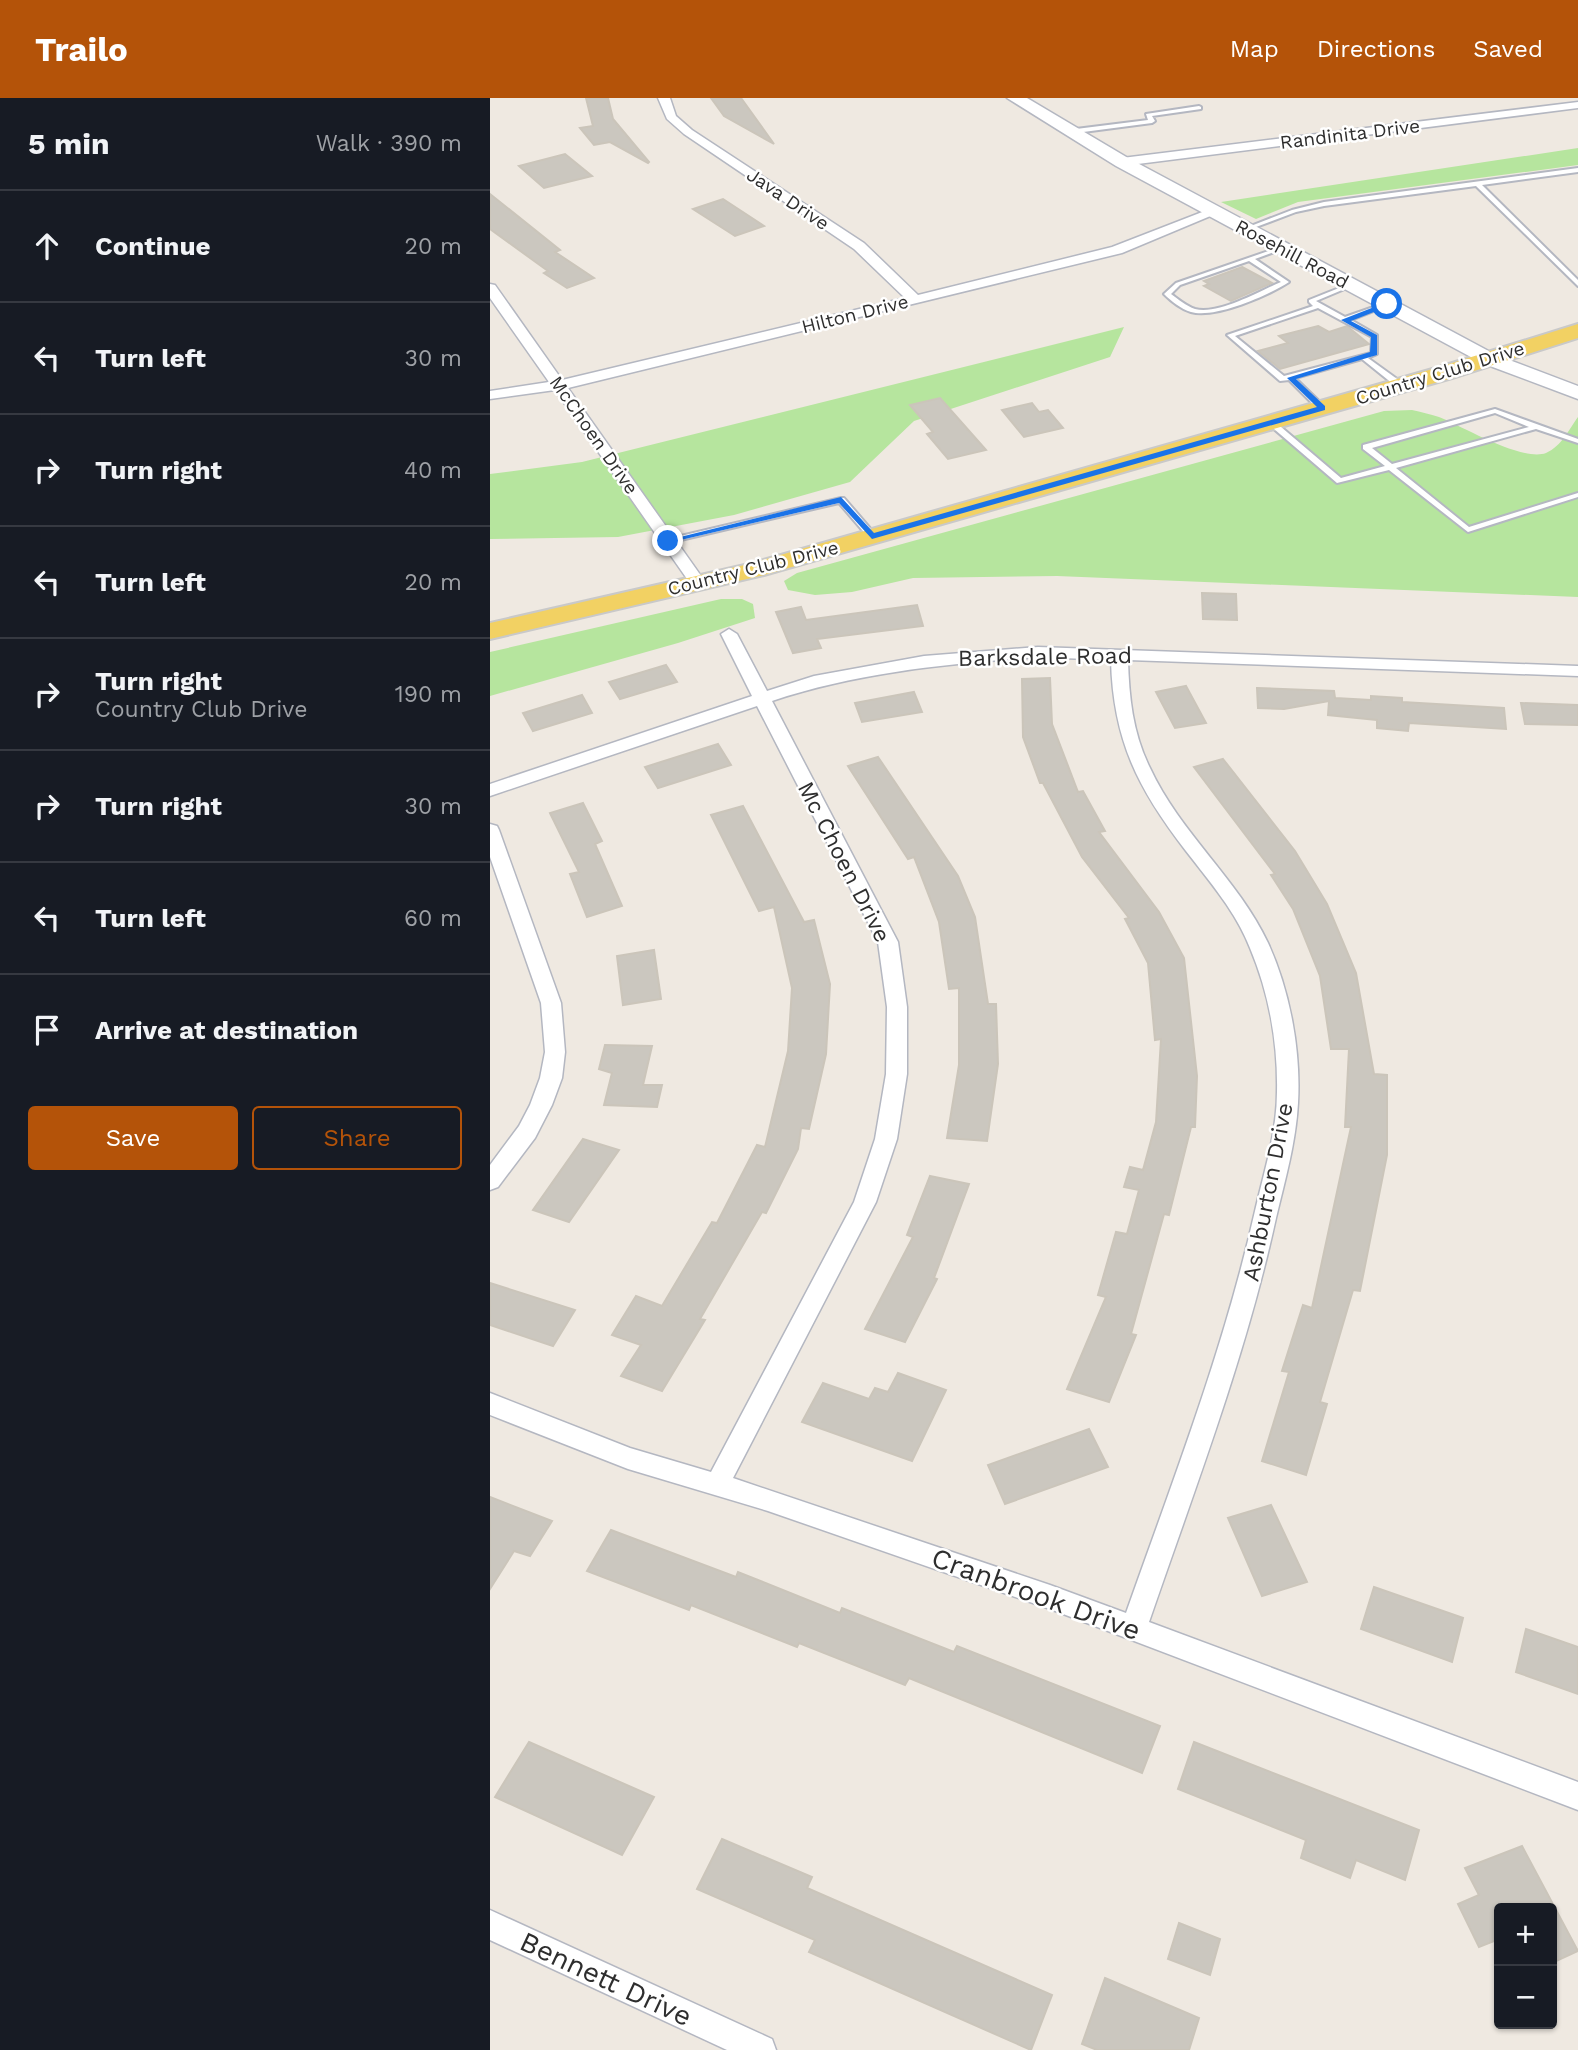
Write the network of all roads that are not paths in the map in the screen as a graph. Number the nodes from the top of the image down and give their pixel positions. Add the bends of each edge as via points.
1 (664, 98) edge
2 (1015, 98) edge
3 (1578, 105) edge
4 (1199, 108) dead end
5 (1068, 132) junction
6 (1122, 162) junction
7 (1578, 170) edge
8 (1478, 184) junction
9 (1214, 212) junction
10 (1246, 229) junction
11 (1282, 248) junction
12 (1250, 259) junction
13 (1578, 284) edge
14 (1351, 285) junction
15 (490, 288) edge
16 (915, 300) junction
17 (1387, 304) junction
18 (1319, 306) junction
19 (1345, 320) junction
20 (1578, 331) edge
21 (1363, 357) junction
22 (1489, 359) junction
23 (1291, 378) junction
24 (559, 385) junction
25 (1401, 386) junction
26 (1578, 393) edge
27 (490, 395) edge
28 (1322, 408) junction
29 (1272, 423) junction
30 (1536, 427) junction
31 (1578, 441) edge
32 (1391, 469) junction
33 (1578, 495) edge
34 (872, 537) junction
35 (668, 541) junction
36 (698, 583) junction
37 (490, 631) edge
38 (729, 634) dead end
39 (1119, 655) junction
40 (1578, 671) edge
41 (760, 698) junction
42 (490, 790) edge
43 (490, 830) edge
44 (490, 1181) edge
45 (490, 1404) edge
46 (716, 1484) junction
47 (1133, 1629) junction
48 (1578, 1796) edge
49 (490, 1925) edge
50 (761, 2050) edge

1 - 16 street, Java Drive via 671,117 688,132 859,246
2 - 5 main road, Rosehill Road
3 - 6 street, Randinita Drive
4 - 5 lane via 1148,115 1152,121
5 - 6 main road, Rosehill Road
6 - 9 main road, Rosehill Road
7 - 8 lane
8 - 10 lane via 1324,204
8 - 13 lane
9 - 10 main road, Rosehill Road
9 - 16 street, Hilton Drive via 1116,250
10 - 11 main road, Rosehill Road
11 - 12 lane
11 - 14 main road, Rosehill Road
12 - 12 lane via 1178,284 1167,294 1191,310 1205,311 1286,282
14 - 17 main road, Rosehill Road
14 - 18 lane via 1311,301
15 - 24 street, McChoen Drive
16 - 24 street, Hilton Drive
17 - 19 lane
17 - 22 main road, Rosehill Road
18 - 19 lane
18 - 23 lane via 1230,335 1283,379
19 - 21 lane via 1375,337 1374,354
20 - 22 main road, Country Club Drive
21 - 23 lane
21 - 25 lane
22 - 25 main road, Country Club Drive
22 - 26 main road, Rosehill Road
23 - 28 lane
24 - 27 street, Hilton Drive
24 - 35 street, McChoen Drive
25 - 28 main road, Country Club Drive
28 - 29 main road, Country Club Drive
29 - 32 lane via 1340,481
29 - 34 main road, Country Club Drive
30 - 31 lane
30 - 32 lane via 1478,440
30 - 32 lane via 1495,411 1366,447
32 - 33 lane via 1468,530
34 - 35 lane via 841,500
34 - 36 main road, Country Club Drive
35 - 36 street, McChoen Drive
36 - 37 main road, Country Club Drive
38 - 41 street, Mc Choen Drive
39 - 40 street, Barksdale Road
39 - 41 street, Barksdale Road via 1038,652 925,661 814,681
39 - 47 street, Ashburton Drive via 1119,697 1133,752 1159,802 1245,915 1260,948 1280,1020 1288,1092 1262,1239 1244,1309
41 - 42 street, Barksdale Road
41 - 46 street, Mc Choen Drive via 888,942 899,1051 884,1145 865,1202
43 - 44 street via 551,1003 555,1052 541,1105
45 - 46 street, Cranbrook Drive via 628,1458
46 - 47 street, Cranbrook Drive
47 - 48 street, Cranbrook Drive
49 - 50 street, Bennett Drive

